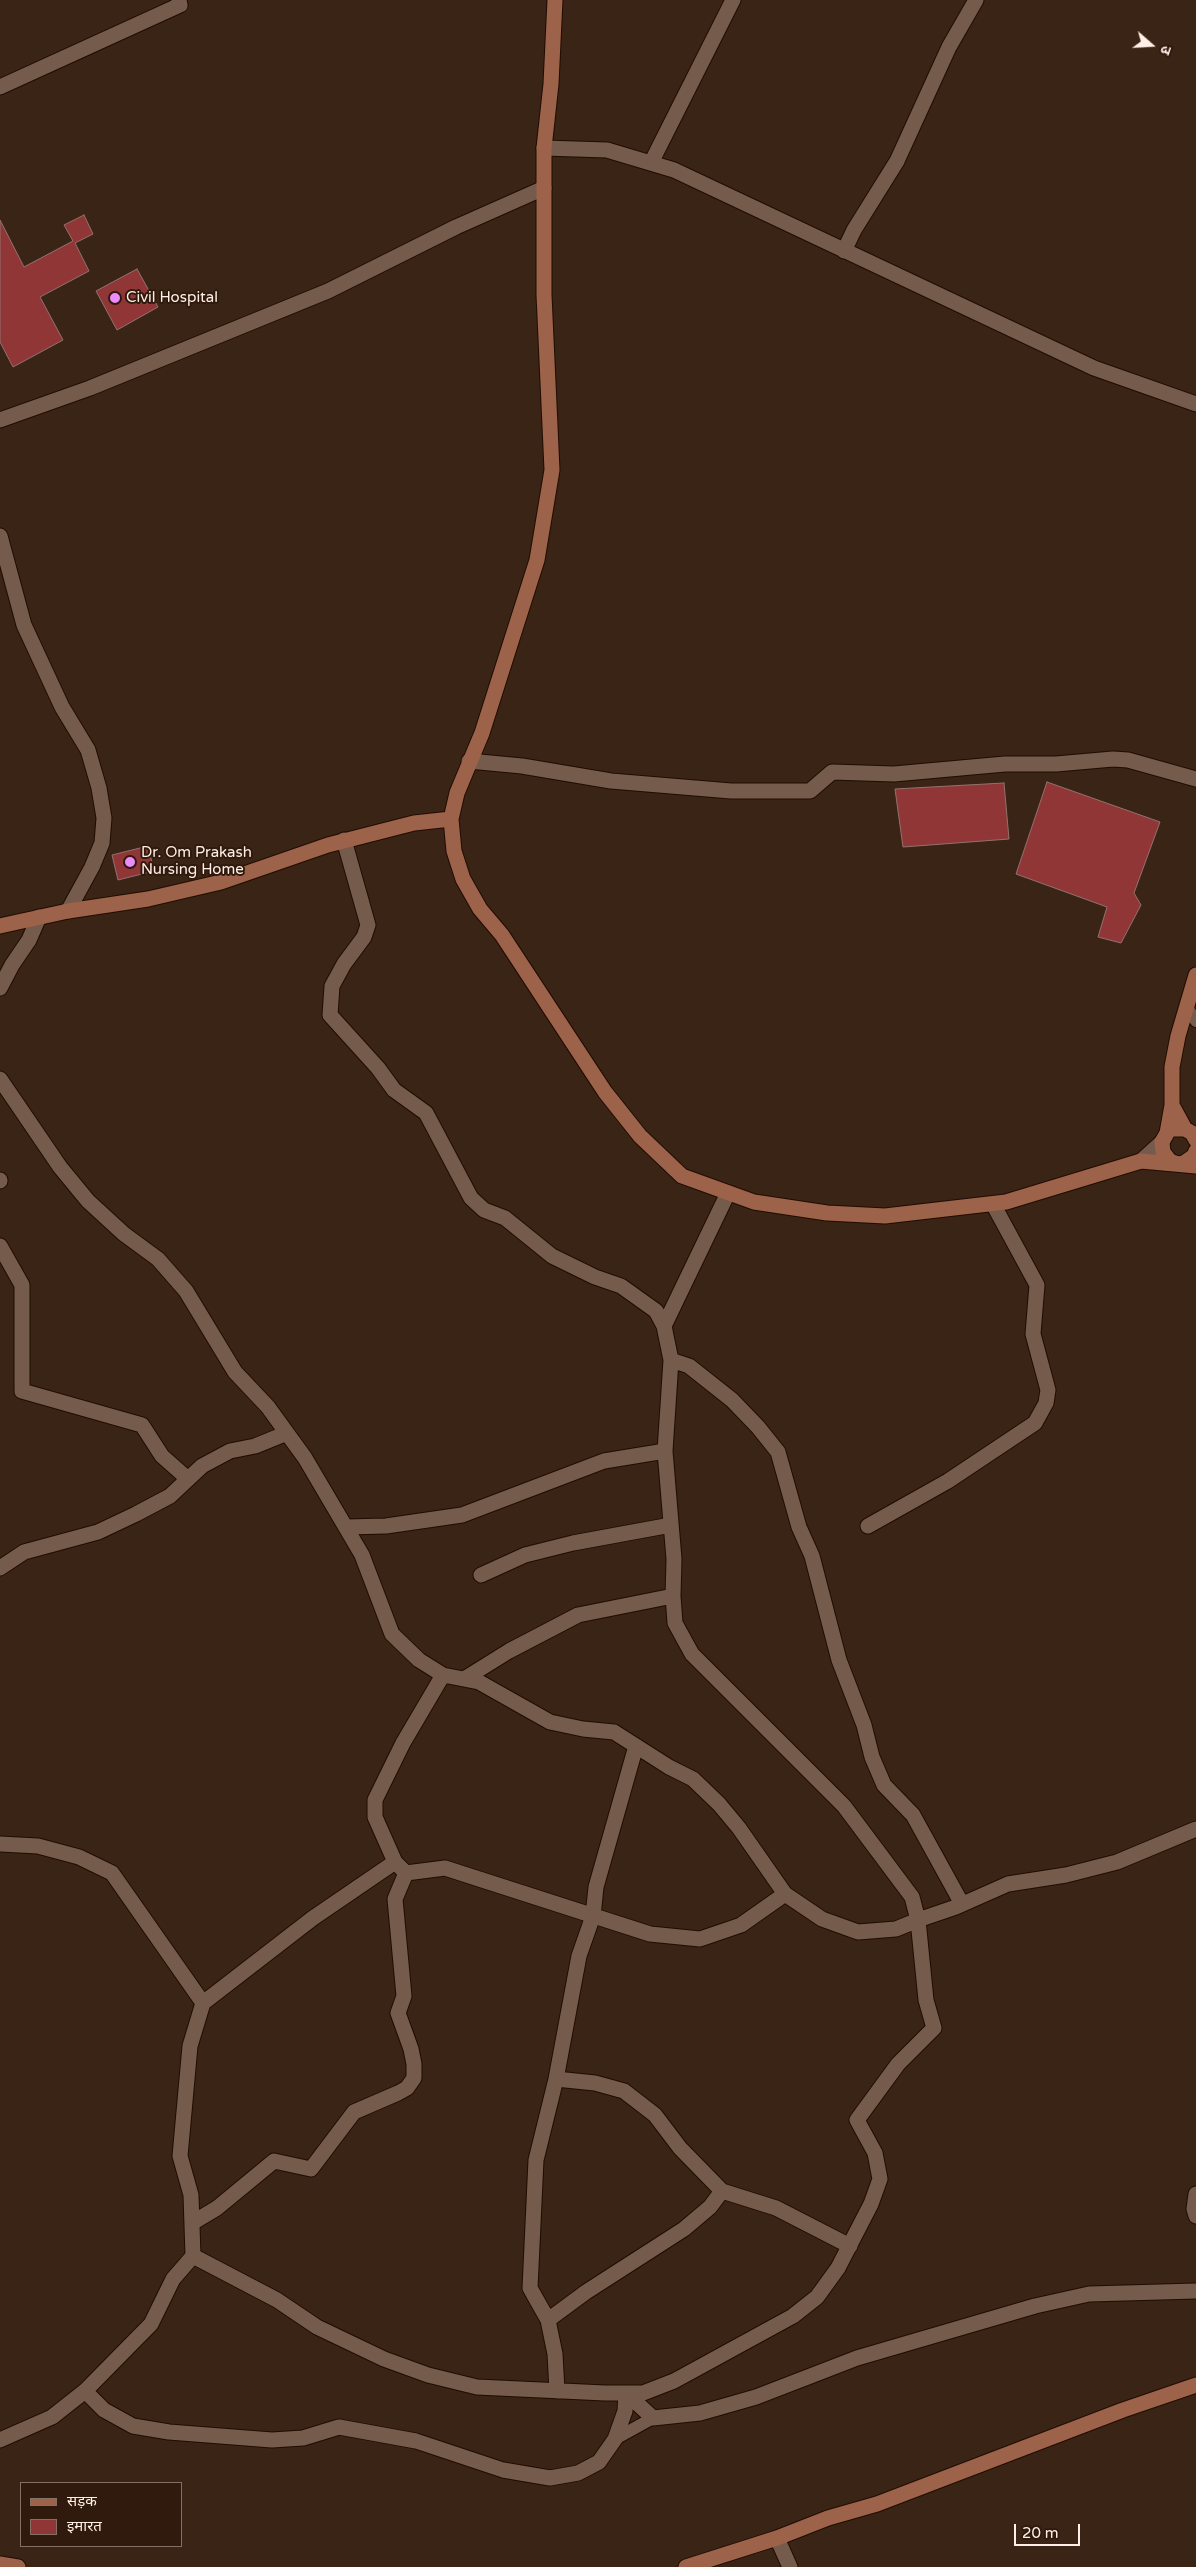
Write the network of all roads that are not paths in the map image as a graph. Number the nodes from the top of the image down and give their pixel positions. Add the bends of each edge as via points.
1 (178, 0) edge
2 (555, 0) edge
3 (733, 0) edge
4 (976, 0) edge
5 (0, 87) edge
6 (544, 148) junction
7 (651, 164) junction
8 (544, 188) junction
9 (844, 251) junction
10 (1196, 404) edge
11 (0, 420) edge
12 (0, 536) edge
13 (470, 762) junction
14 (1196, 779) edge
15 (451, 819) junction
16 (344, 840) junction
17 (68, 911) junction
18 (39, 917) junction
19 (0, 926) edge
20 (1196, 975) edge
21 (0, 988) edge
22 (1186, 1006) junction
23 (1196, 1021) edge
24 (0, 1079) edge
25 (1172, 1105) junction
26 (1185, 1129) junction
27 (1165, 1137) junction
28 (1196, 1140) edge
29 (1196, 1150) edge
30 (1141, 1161) junction
31 (1178, 1164) junction
32 (1196, 1166) edge
33 (728, 1193) junction
34 (993, 1204) junction
35 (0, 1246) edge
36 (664, 1326) junction
37 (671, 1360) junction
38 (287, 1434) junction
39 (665, 1451) junction
40 (188, 1479) junction
41 (671, 1525) junction
42 (868, 1526) dead end
43 (346, 1527) junction
44 (0, 1568) edge
45 (481, 1575) dead end
46 (672, 1596) junction
47 (443, 1675) junction
48 (464, 1679) junction
49 (636, 1746) junction
50 (1196, 1829) edge
51 (0, 1844) edge
52 (400, 1868) junction
53 (785, 1894) junction
54 (962, 1904) junction
55 (593, 1916) junction
56 (918, 1920) junction
57 (203, 2003) junction
58 (556, 2079) junction
59 (722, 2191) junction
60 (1196, 2194) edge
61 (1196, 2216) edge
62 (192, 2223) junction
63 (850, 2246) junction
64 (193, 2256) junction
65 (1196, 2291) edge
66 (548, 2320) junction
67 (1196, 2384) edge
68 (85, 2391) junction
69 (557, 2391) junction
70 (626, 2393) junction
71 (653, 2418) junction
72 (615, 2439) junction
73 (0, 2440) edge
74 (777, 2538) junction
75 (0, 2564) edge
76 (18, 2567) edge
77 (686, 2567) edge
78 (790, 2567) edge

1 - 5 street via 180,5
2 - 6 street
3 - 7 street
4 - 9 street via 949,47 897,161 858,222
6 - 7 street via 607,150
6 - 8 street
7 - 9 street via 674,170
8 - 11 street via 456,227 328,291 90,388
8 - 13 street via 544,295 552,470 537,560
9 - 10 street via 1094,368
12 - 17 street via 24,625 62,708 88,750 99,788 104,818 102,843
13 - 14 street via 522,766 611,781 731,791 810,790 832,772 894,774 1005,764 1113,760 1128,760
13 - 15 street via 457,793
15 - 16 street via 414,822
15 - 33 street via 454,851 463,879 605,1092 640,1136 682,1176
16 - 17 street via 221,882 148,899
16 - 36 street via 368,926 332,986 330,1015 394,1090 426,1113 471,1198 484,1210 505,1218 552,1256 621,1286 642,1299 656,1311
17 - 18 street
18 - 19 street
18 - 21 street
20 - 22 street
22 - 23 lane
22 - 25 street via 1172,1067
24 - 38 street via 60,1167 88,1201 158,1260 186,1291 235,1372 268,1407
25 - 26 street
25 - 27 street
26 - 27 street via 1175,1129
26 - 28 street
27 - 30 street
27 - 31 street via 1163,1152 1170,1161
29 - 31 street via 1189,1160
30 - 31 street
30 - 34 street
31 - 32 street
33 - 34 street via 754,1202 827,1213 875,1215
33 - 36 street
34 - 42 street via 1037,1285 1033,1334 1048,1390 1046,1403 1035,1423 948,1481
35 - 40 street via 22,1285 22,1391 142,1425 162,1456
36 - 37 street
37 - 39 street
37 - 54 street via 689,1366 732,1400 778,1452 812,1556 839,1660 864,1725 872,1757 884,1785 913,1815
38 - 40 street via 230,1451 202,1466
38 - 43 street
39 - 41 street
39 - 43 street via 604,1461 462,1515 386,1526
40 - 44 street via 170,1496 98,1532 24,1552
41 - 45 street via 525,1555
41 - 46 street via 674,1559
43 - 47 street via 362,1555 392,1634 419,1660
46 - 48 street via 578,1615
46 - 56 street via 675,1623 692,1654 844,1806 912,1897
47 - 48 street
47 - 52 street via 375,1800 375,1817
48 - 49 street via 479,1682 550,1722 614,1732
49 - 53 street via 693,1779 719,1804
49 - 55 street via 596,1887
50 - 54 street via 1116,1862 1066,1875 1008,1884
51 - 57 street via 38,1846 79,1857 112,1873
52 - 55 street via 445,1868
52 - 57 street via 259,1958
52 - 62 street via 395,1900 404,1996 398,2013 411,2049 414,2078 407,2088 354,2112 311,2169 274,2161 217,2208
53 - 55 street via 741,1925 700,1939 650,1934
53 - 56 street via 822,1920 858,1932 896,1929
54 - 56 street
55 - 58 street via 579,1956
56 - 63 street via 926,2000 934,2028 898,2064 857,2120 875,2153 880,2179
57 - 62 street via 190,2046 180,2156 191,2196
58 - 59 street via 594,2082 624,2091 655,2115 680,2148
58 - 66 street via 536,2160 530,2288
59 - 63 street via 776,2208
59 - 66 street via 710,2207 684,2229
60 - 61 street
62 - 64 street
63 - 70 street via 817,2297 793,2316 674,2381 643,2393
64 - 68 street via 173,2279 150,2324
64 - 69 street via 277,2300 317,2327 419,2372 477,2387
65 - 71 street via 1089,2294 1035,2306 857,2358 814,2376 700,2413
66 - 69 street via 555,2354
67 - 74 street via 877,2504 828,2518
68 - 72 street via 104,2410 133,2426 272,2440 303,2438 339,2427 416,2441 503,2470 550,2478 578,2473 599,2462
68 - 73 street via 52,2417
69 - 70 street
70 - 71 street
70 - 72 street via 625,2411
71 - 72 lane
74 - 77 street
74 - 78 street
75 - 76 street

